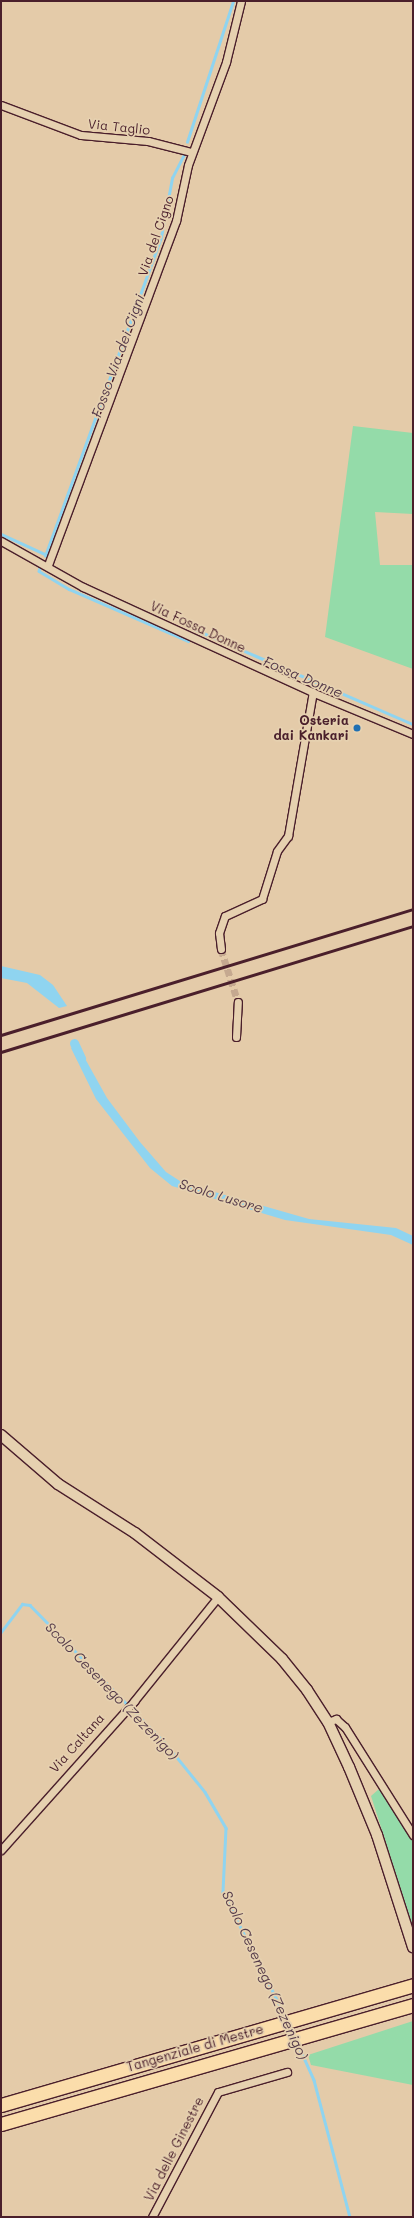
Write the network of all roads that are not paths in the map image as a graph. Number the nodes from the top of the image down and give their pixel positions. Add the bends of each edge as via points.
1 (241, 1) edge
2 (1, 105) edge
3 (191, 152) junction
4 (1, 541) edge
5 (48, 565) junction
6 (313, 692) junction
7 (413, 734) edge
8 (221, 950) tunnel mouth
9 (238, 1002) tunnel mouth
10 (236, 1037) dead end
11 (1, 1435) edge
12 (218, 1597) junction
13 (328, 1722) junction
14 (413, 1835) edge
15 (1, 1850) edge
16 (413, 1947) edge
17 (413, 1985) edge
18 (413, 2005) edge
19 (286, 2072) dead end
20 (1, 2105) edge
21 (1, 2124) edge
22 (152, 2217) edge

1 - 3 street, Via del Cigno via 226,62
2 - 3 street, Via Taglio via 80,135 148,141
3 - 5 street, Via del Cigno via 176,221
4 - 5 street, Via Fossa Donne
5 - 6 street, Via Fossa Donne via 83,587
6 - 7 street, Via Fossa Donne
6 - 8 street via 288,836 276,851 262,899 225,916 219,933
9 - 10 street
11 - 12 main road via 58,1484 135,1533
12 - 13 main road via 282,1659
12 - 15 street, Via Caltana via 134,1701
13 - 14 street via 336,1719 346,1728
13 - 16 main road via 378,1835
17 - 20 highway, Tangenziale di Mestre
18 - 21 highway, Tangenziale di Mestre
19 - 22 street, Via delle Ginestre via 218,2092

